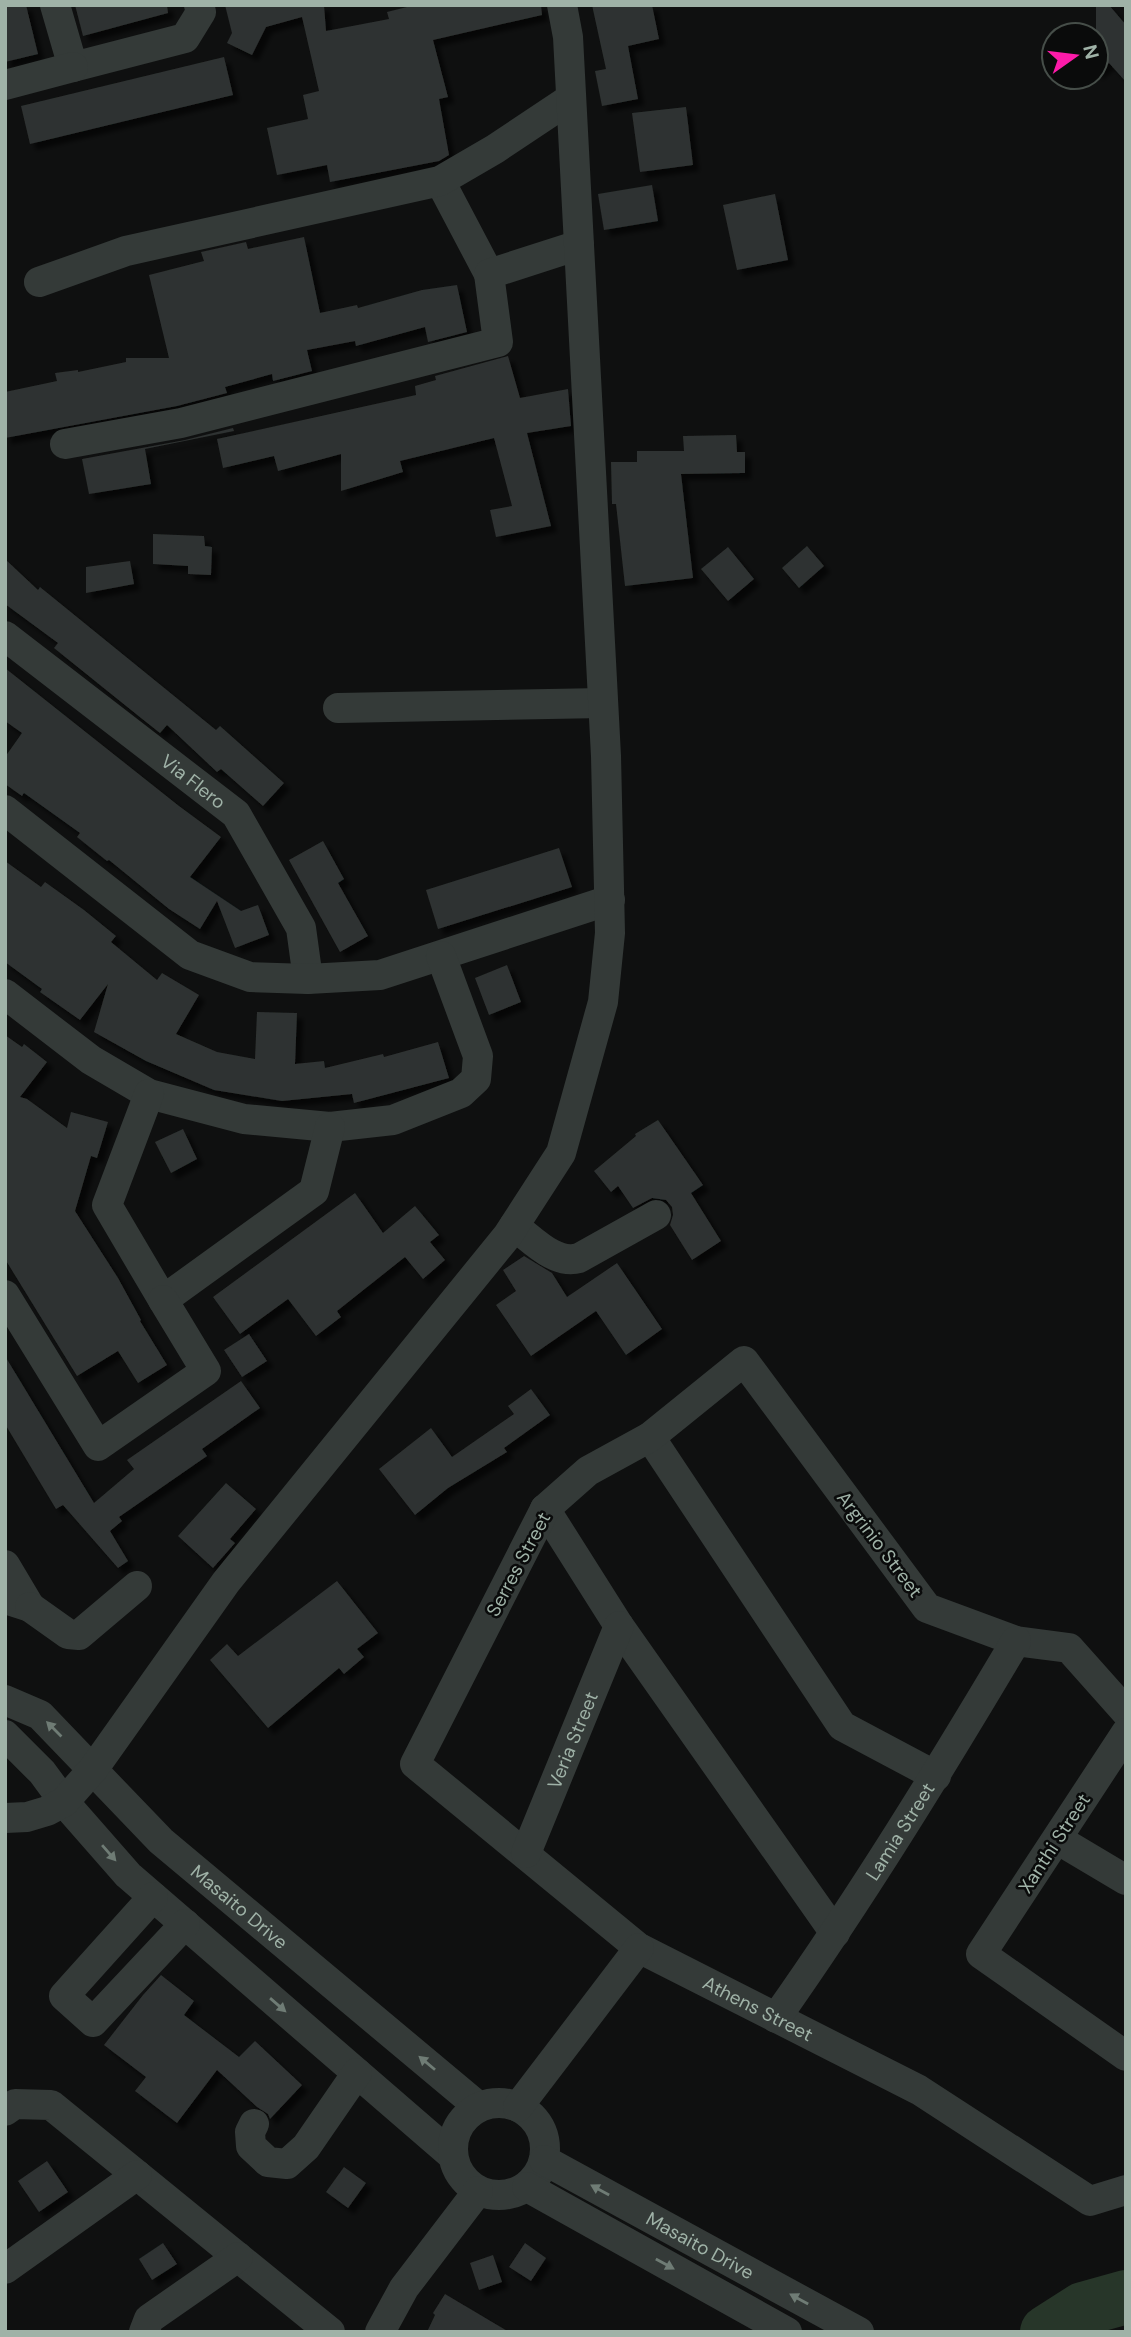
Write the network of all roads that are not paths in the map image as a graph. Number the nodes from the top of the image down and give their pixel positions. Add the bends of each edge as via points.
1 (55, 5) edge
2 (199, 5) edge
3 (562, 5) edge
4 (73, 67) junction
5 (5, 85) edge
6 (570, 99) junction
7 (440, 181) junction
8 (579, 245) junction
9 (489, 274) junction
10 (39, 282) dead end
11 (65, 444) dead end
12 (5, 636) edge
13 (603, 703) junction
14 (338, 708) dead end
15 (5, 810) edge
16 (610, 901) junction
17 (441, 956) junction
18 (308, 979) junction
19 (5, 994) edge
20 (149, 1094) junction
21 (330, 1126) junction
22 (656, 1215) dead end
23 (514, 1226) junction
24 (5, 1295) edge
25 (163, 1300) junction
26 (744, 1361) joint
27 (650, 1437) junction
28 (545, 1509) junction
29 (5, 1565) edge
30 (136, 1586) dead end
31 (17, 1603) edge
32 (619, 1626) junction
33 (1016, 1641) junction
34 (5, 1700) edge
35 (1126, 1712) edge
36 (1126, 1733) edge
37 (5, 1735) edge
38 (415, 1764) joint
39 (94, 1769) junction
40 (936, 1776) junction
41 (64, 1802) junction
42 (5, 1818) edge
43 (1057, 1839) junction
44 (526, 1853) junction
45 (1126, 1880) edge
46 (153, 1897) junction
47 (185, 1924) junction
48 (835, 1933) junction
49 (639, 1948) junction
50 (776, 2018) junction
51 (1126, 2056) edge
52 (357, 2073) junction
53 (480, 2107) junction
54 (517, 2107) junction
55 (5, 2111) edge
56 (254, 2124) dead end
57 (453, 2156) junction
58 (544, 2160) junction
59 (137, 2175) junction
60 (527, 2187) junction
61 (1126, 2190) edge
62 (478, 2191) junction
63 (238, 2256) junction
64 (5, 2269) edge
65 (144, 2332) edge
66 (330, 2332) edge
67 (380, 2332) edge
68 (787, 2332) edge
69 (859, 2332) edge

1 - 4 street
2 - 4 street via 201,12 185,38
3 - 6 street
4 - 5 street
6 - 7 street
6 - 8 street
7 - 9 street
7 - 10 street via 126,251
8 - 9 street
8 - 13 street
9 - 11 street via 498,342 181,423
12 - 18 street, Via Flero via 236,814 301,928
13 - 14 street
13 - 16 street
15 - 18 street via 190,955 250,977
16 - 17 street
16 - 23 street via 603,1002 562,1153
17 - 18 street via 380,975
17 - 21 street via 478,1056 476,1079 461,1093 393,1120
19 - 20 street via 91,1060
20 - 21 street via 244,1119
20 - 25 street via 107,1205
21 - 25 street via 314,1191
22 - 23 street via 569,1261 559,1259
23 - 39 street via 226,1582
24 - 25 street via 98,1446 206,1371
26 - 27 street, Serres Street
26 - 33 street, Argrinio Street via 927,1608
27 - 28 street, Serres Street via 588,1471
27 - 40 street via 842,1726
28 - 32 street
28 - 38 street, Serres Street
29 - 31 street
30 - 31 street via 79,1634 68,1634
32 - 44 street, Veria Street
32 - 48 street
33 - 35 street, Argrinio Street via 1069,1648
33 - 40 street, Lamia Street
39 -> 34 street, Masaito Drive via 40,1715
36 - 43 street, Xanthi Street
37 - 41 street
38 - 44 street, Athens Street
39 - 41 street
53 -> 39 street, Masaito Drive via 162,1841
40 - 48 street, Lamia Street
41 - 42 street via 27,1817
41 -> 46 street
43 - 45 street
43 - 51 street, Xanthi Street via 981,1954
44 - 49 street, Athens Street
46 - 47 street
46 - 47 street via 64,1996 93,2022
47 -> 52 street
48 - 50 street, Lamia Street
49 - 50 street, Athens Street
49 - 54 street
50 - 61 street, Athens Street via 919,2090 1090,2201
52 - 56 street via 306,2147 287,2164 268,2162 251,2146
52 - 57 street
53 - 54 street via 492,2103
53 - 57 street via 458,2127
54 - 58 street via 528,2114 542,2135
55 - 59 street via 15,2104 51,2105
57 - 62 street via 457,2170
58 - 60 street
69 -> 58 street, Masaito Drive
59 - 63 street
59 - 64 street
60 - 62 street via 503,2196
60 -> 68 street, Masaito Drive
62 - 67 street via 404,2288
63 - 65 street via 149,2319
63 - 66 street

